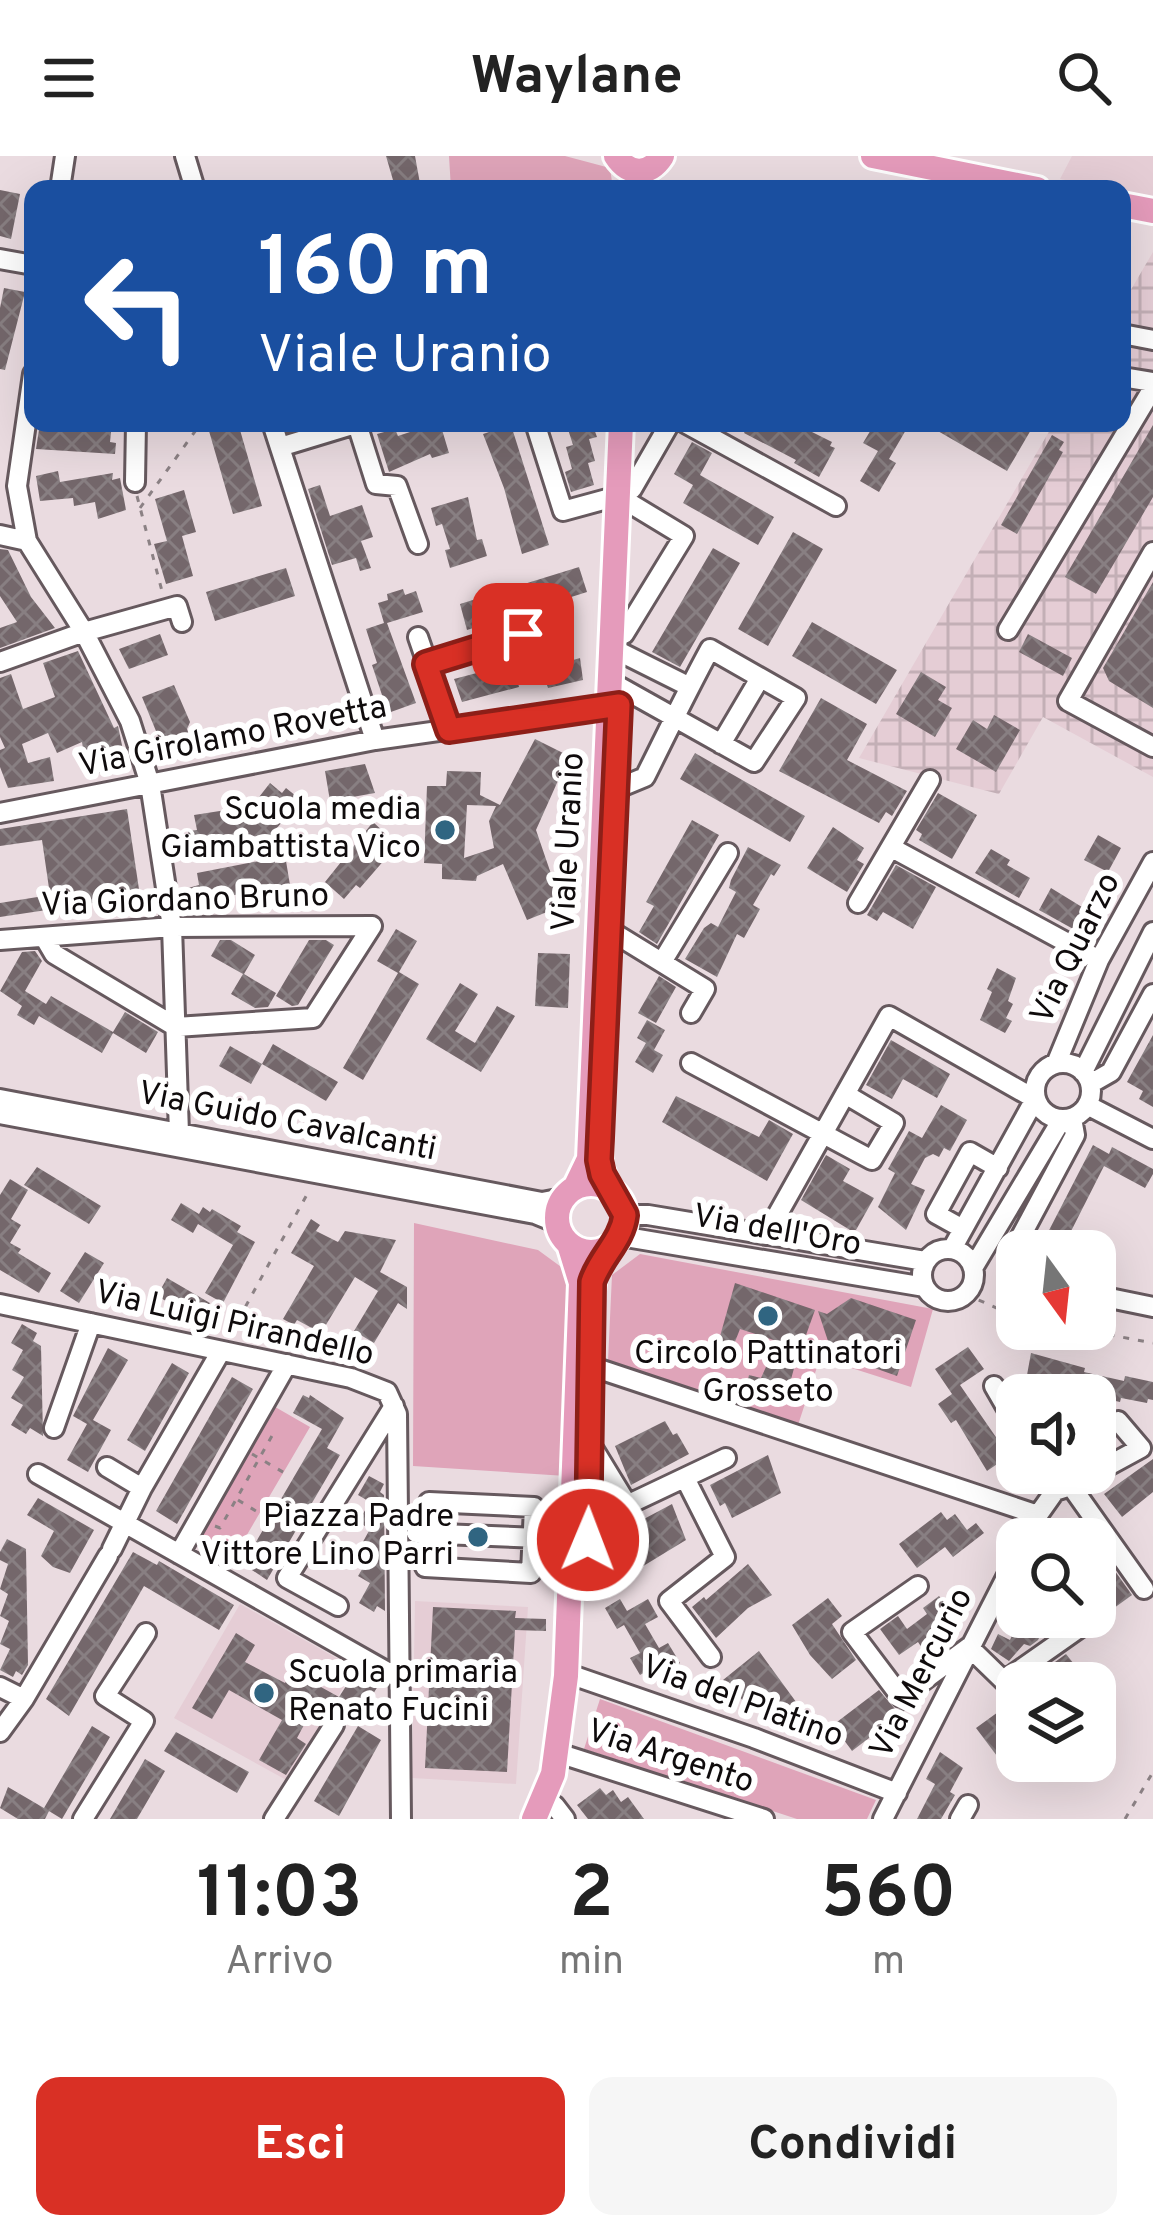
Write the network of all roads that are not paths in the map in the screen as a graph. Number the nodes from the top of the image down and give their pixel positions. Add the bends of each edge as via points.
1 (873, 156) edge
2 (992, 180) edge
3 (1153, 385) edge
4 (1131, 422) edge
5 (25, 432) edge
6 (136, 432) edge
7 (275, 432) edge
8 (329, 432) edge
9 (361, 432) edge
10 (538, 432) edge
11 (622, 432) edge
12 (635, 432) edge
13 (665, 432) edge
14 (701, 432) edge
15 (1125, 432) edge
16 (280, 447) junction
17 (135, 482) dead end
18 (627, 497) junction
19 (836, 506) dead end
20 (0, 535) edge
21 (27, 541) junction
22 (418, 544) dead end
23 (1153, 552) edge
24 (174, 615) road end
25 (1008, 630) dead end
26 (84, 632) junction
27 (523, 634) dead end
28 (418, 637) dead end
29 (623, 644) junction
30 (0, 662) edge
31 (426, 664) junction
32 (760, 678) junction
33 (690, 687) junction
34 (616, 700) junction
35 (675, 717) junction
36 (449, 730) junction
37 (375, 740) junction
38 (722, 744) junction
39 (1153, 747) edge
40 (930, 780) dead end
41 (150, 784) junction
42 (616, 789) junction
43 (0, 813) edge
44 (892, 848) junction
45 (728, 854) dead end
46 (1153, 862) edge
47 (858, 903) dead end
48 (172, 927) junction
49 (609, 930) junction
50 (1153, 932) edge
51 (44, 937) junction
52 (0, 940) edge
53 (1099, 960) junction
54 (662, 962) junction
55 (1153, 994) edge
56 (692, 1013) dead end
57 (176, 1027) junction
58 (691, 1063) dead end
59 (1056, 1064) junction
60 (1086, 1078) junction
61 (845, 1094) junction
62 (0, 1099) edge
63 (1035, 1099) junction
64 (0, 1114) edge
65 (1074, 1114) junction
66 (824, 1132) junction
67 (179, 1133) junction
68 (1153, 1139) edge
69 (998, 1168) junction
70 (609, 1189) junction
71 (569, 1193) junction
72 (964, 1229) junction
73 (1024, 1230) edge
74 (617, 1233) junction
75 (563, 1234) junction
76 (766, 1235) junction
77 (952, 1249) junction
78 (925, 1262) junction
79 (973, 1268) junction
80 (925, 1287) junction
81 (1116, 1299) edge
82 (0, 1304) edge
83 (1153, 1307) edge
84 (91, 1323) junction
85 (221, 1351) junction
86 (287, 1364) junction
87 (590, 1366) junction
88 (994, 1386) dead end
89 (996, 1389) edge
90 (394, 1406) junction
91 (1118, 1421) dead end
92 (54, 1428) dead end
93 (588, 1440) junction
94 (726, 1458) dead end
95 (1116, 1462) edge
96 (106, 1467) dead end
97 (38, 1474) dead end
98 (686, 1480) junction
99 (142, 1488) junction
100 (1058, 1494) edge
101 (1067, 1494) edge
102 (626, 1504) junction
103 (1038, 1515) junction
104 (1036, 1518) edge
105 (126, 1524) junction
106 (399, 1533) junction
107 (427, 1534) junction
108 (583, 1534) junction
109 (533, 1538) junction
110 (179, 1554) junction
111 (287, 1578) junction
112 (917, 1586) dead end
113 (1144, 1589) dead end
114 (996, 1596) edge
115 (272, 1606) junction
116 (338, 1606) dead end
117 (146, 1633) dead end
118 (1066, 1638) edge
119 (969, 1647) junction
120 (711, 1657) dead end
121 (573, 1675) junction
122 (400, 1679) junction
123 (0, 1687) edge
124 (901, 1696) junction
125 (24, 1700) junction
126 (334, 1726) dead end
127 (929, 1728) junction
128 (0, 1732) edge
129 (563, 1755) junction
130 (897, 1792) junction
131 (737, 1814) edge
132 (551, 1816) edge
133 (83, 1819) edge
134 (274, 1819) edge
135 (401, 1819) edge
136 (764, 1819) edge
137 (884, 1819) edge

1 - 2 main road
3 - 4 street
5 - 21 street via 17,486
6 - 17 street
7 - 16 street
8 - 16 street
9 - 22 street via 376,484 397,486
10 - 18 street via 563,512
11 - 18 main road, Viale Uranio
12 - 18 main road, Viale Uranio
13 - 18 street
14 - 19 street
15 - 25 street
16 - 37 street
18 - 29 main road, Viale Uranio
18 - 29 street via 684,536
18 - 34 main road, Viale Uranio
20 - 21 street
21 - 26 street
23 - 39 street via 1068,701
24 - 26 street
26 - 30 street
26 - 41 street via 130,721
27 - 31 street
28 - 31 street
29 - 33 street
29 - 34 main road, Viale Uranio
31 - 36 street
32 - 33 street via 710,649
32 - 38 street
32 - 38 street via 796,698 754,762
33 - 35 street
34 - 35 street
34 - 36 street, Via Girolamo Rovetta
34 - 42 main road, Viale Uranio
34 - 71 main road, Viale Uranio via 589,1159
35 - 38 street
35 - 42 street via 645,778
36 - 37 street, Via Girolamo Rovetta
37 - 41 street, Via Girolamo Rovetta
40 - 44 street
41 - 43 street, Via Girolamo Rovetta
41 - 48 street
42 - 49 main road, Viale Uranio
44 - 47 street
44 - 53 street
45 - 54 street
46 - 53 street, Via Quarzo
48 - 51 street, Via Giordano Bruno
48 - 57 street
48 - 57 street, Via Giordano Bruno via 371,926 313,1018
49 - 54 street
49 - 70 main road, Viale Uranio via 599,1160
50 - 60 street
51 - 52 street, Via Giordano Bruno
51 - 57 street via 54,954
53 - 59 street, Via Quarzo
54 - 56 street via 705,989
55 - 60 street via 1111,1072
57 - 67 street
58 - 66 street
59 - 60 street via 1075,1066
59 - 63 street via 1036,1081
60 - 65 street
61 - 63 street via 890,1016
61 - 66 street
61 - 66 street via 894,1123 872,1160
62 - 67 street, Via Guido Cavalcanti
63 - 65 street via 1045,1113
63 - 69 street
64 - 75 street, Via Guido Cavalcanti via 539,1214
65 - 68 street
65 - 73 street via 1075,1135
65 - 79 street
66 - 76 street
67 - 71 street, Via Guido Cavalcanti via 542,1202
69 - 72 street
69 - 72 street via 970,1152 936,1214
70 - 71 main road via 592,1184
70 - 74 main road via 617,1196
71 - 75 main road
72 - 77 street
74 - 75 main road via 588,1252
74 - 76 street, Via dell'Oro via 649,1215
74 - 80 street, Via dell'Oro
74 - 87 main road via 592,1282
75 - 108 main road via 581,1283
76 - 78 street, Via dell'Oro
77 - 78 street
77 - 79 street
78 - 80 street
79 - 80 street via 965,1294 944,1300
81 - 83 street
82 - 84 street, Via Luigi Pirandello
84 - 85 street, Via Luigi Pirandello
84 - 92 street
85 - 86 street, Via Luigi Pirandello
85 - 99 street
86 - 90 street, Via Luigi Pirandello via 387,1392
86 - 110 street
87 - 93 main road
87 - 103 street
88 - 89 street
90 - 106 street, Via Luigi Pirandello
90 - 111 street
91 - 95 street via 1141,1448
93 - 102 street
93 - 108 main road
94 - 98 street
96 - 99 street
97 - 105 street
98 - 102 street
98 - 120 street via 725,1557 669,1601
99 - 105 street
100 - 103 street
101 - 113 street
102 - 108 street
103 - 104 street
105 - 110 street
105 - 125 street
106 - 107 street
106 - 122 street, Via Luigi Pirandello
107 - 109 street
107 - 109 street via 429,1502 534,1508
107 - 109 street via 425,1567 531,1573
108 - 109 street
108 - 121 main road
110 - 115 street
111 - 115 street
111 - 116 street
112 - 124 street via 852,1632
114 - 119 street, Via Mercurio
115 - 122 street
117 - 133 street via 105,1696 144,1721
118 - 119 street via 1004,1682
119 - 124 street
119 - 127 street, Via Mercurio
121 - 129 main road
121 - 130 street, Via del Platino
122 - 135 street, Via Luigi Pirandello
123 - 125 street
124 - 127 street
125 - 128 street
126 - 134 street
127 - 130 street, Via Mercurio
129 - 131 street, Via Argento
129 - 132 main road
130 - 137 street, Via Mercurio
131 - 136 street, Via Argento

